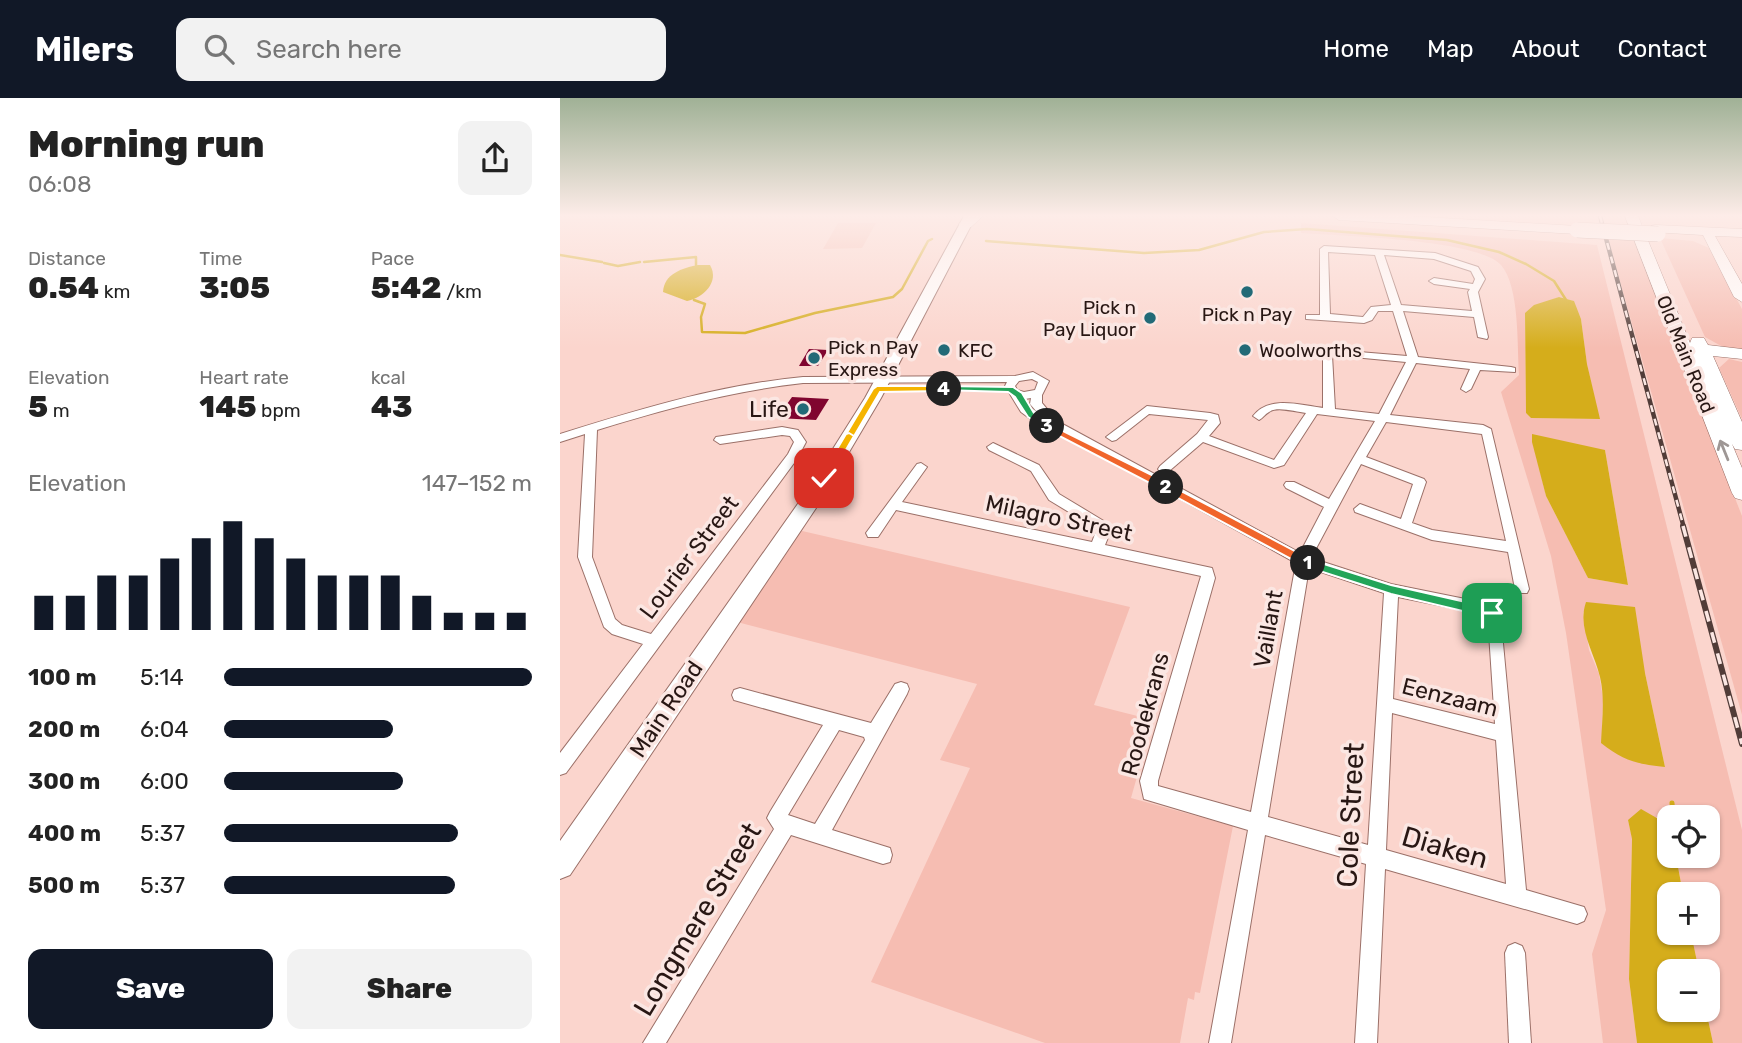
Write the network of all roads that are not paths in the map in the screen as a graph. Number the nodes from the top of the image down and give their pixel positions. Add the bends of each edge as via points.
1 (944, 260) edge
2 (1324, 260) edge
3 (1381, 260) edge
4 (1449, 260) edge
5 (1652, 260) edge
6 (1660, 260) edge
7 (1722, 260) edge
8 (1434, 281) dead end
9 (1474, 287) junction
10 (1742, 297) edge
11 (1398, 307) junction
12 (1478, 314) junction
13 (1309, 317) dead end
14 (1328, 318) junction
15 (1483, 337) dead end
16 (1693, 349) junction
17 (1312, 350) dead end
18 (1327, 351) junction
19 (1742, 354) edge
20 (1412, 360) junction
21 (1476, 367) junction
22 (1511, 370) dead end
23 (873, 384) junction
24 (1015, 388) junction
25 (1466, 389) dead end
26 (1037, 393) junction
27 (1314, 410) junction
28 (1329, 412) junction
29 (1259, 416) dead end
30 (1382, 418) junction
31 (591, 428) junction
32 (1069, 433) junction
33 (1112, 437) dead end
34 (1201, 437) junction
35 (560, 438) edge
36 (720, 440) dead end
37 (1742, 444) edge
38 (993, 447) dead end
39 (1359, 459) junction
40 (920, 467) dead end
41 (1164, 469) dead end
42 (1290, 485) dead end
43 (1742, 493) edge
44 (893, 505) junction
45 (1332, 506) junction
46 (1360, 509) dead end
47 (1405, 526) junction
48 (873, 533) dead end
49 (1097, 548) junction
50 (1514, 548) junction
51 (1303, 561) junction
52 (1207, 581) joint
53 (1522, 589) dead end
54 (1391, 590) junction
55 (654, 641) junction
56 (901, 689) dead end
57 (740, 695) dead end
58 (1385, 704) junction
59 (835, 721) junction
60 (874, 734) junction
61 (1505, 734) junction
62 (560, 767) edge
63 (1257, 822) junction
64 (787, 824) junction
65 (819, 834) junction
66 (883, 855) dead end
67 (1375, 856) junction
68 (560, 864) edge
69 (1517, 896) junction
70 (1577, 914) dead end
71 (1515, 953) dead end
72 (654, 1043) edge
73 (1220, 1043) edge
74 (1366, 1043) edge
75 (1520, 1043) edge

1 - 23 main road, Main Road
2 - 14 street
3 - 11 street
4 - 9 street via 1477,271 1480,279
5 - 16 main road, Old Main Road
6 - 16 main road, Old Main Road
7 - 10 main road
8 - 9 street
9 - 12 street
11 - 12 street
11 - 14 street via 1377,307 1364,320
11 - 20 street
12 - 15 street
13 - 14 street
16 - 19 main road
16 - 37 main road, Old Main Road
43 -> 16 main road, Old Main Road
17 - 18 street
18 - 20 street
18 - 28 street
20 - 21 street
20 - 30 street, Vaillant
21 - 22 street
21 - 25 street
23 - 24 street
23 - 31 street via 723,394
23 - 68 main road, Main Road via 809,503
24 - 26 street
24 - 26 street via 1029,375 1044,385
24 - 32 street via 1031,415
26 - 32 street via 1036,404 1046,418
27 - 28 street
27 - 29 street via 1275,406
27 - 34 street via 1277,464
28 - 30 street
30 - 39 street, Vaillant
30 - 50 street via 1485,430
31 - 35 street
31 - 55 street via 585,557 609,623 617,630
32 - 51 street
33 - 34 street via 1150,410 1214,418
34 - 41 street
36 - 55 street, Lourier Street via 789,431 800,442
38 - 49 street via 1035,467 1054,498 1102,526
39 - 45 street, Vaillant
39 - 47 street via 1420,482
40 - 44 street
42 - 45 street
44 - 48 street
44 - 49 street, Milagro Street
45 - 51 street, Vaillant
46 - 47 street
47 - 50 street
49 - 52 street, Milagro Street via 1206,570
50 - 53 street
51 - 54 street
51 - 63 street, Vaillant
52 - 63 street, Roodekrans via 1148,789
54 - 58 street, Cole Street
54 - 61 street via 1492,613 1498,621
55 - 62 street, Lourier Street
56 - 60 street
57 - 59 street
58 - 61 street, Eenzaam
58 - 67 street, Cole Street
59 - 60 street
59 - 64 street, Longmere Street via 778,812 777,820
60 - 65 street
61 - 69 street
63 - 67 street, Diaken
63 - 73 street, Vaillant
64 - 65 street, Longmere Street
64 - 72 street, Longmere Street
65 - 66 street, Longmere Street
67 - 69 street, Diaken
67 - 74 street, Cole Street
69 - 70 street, Diaken
71 - 75 street

